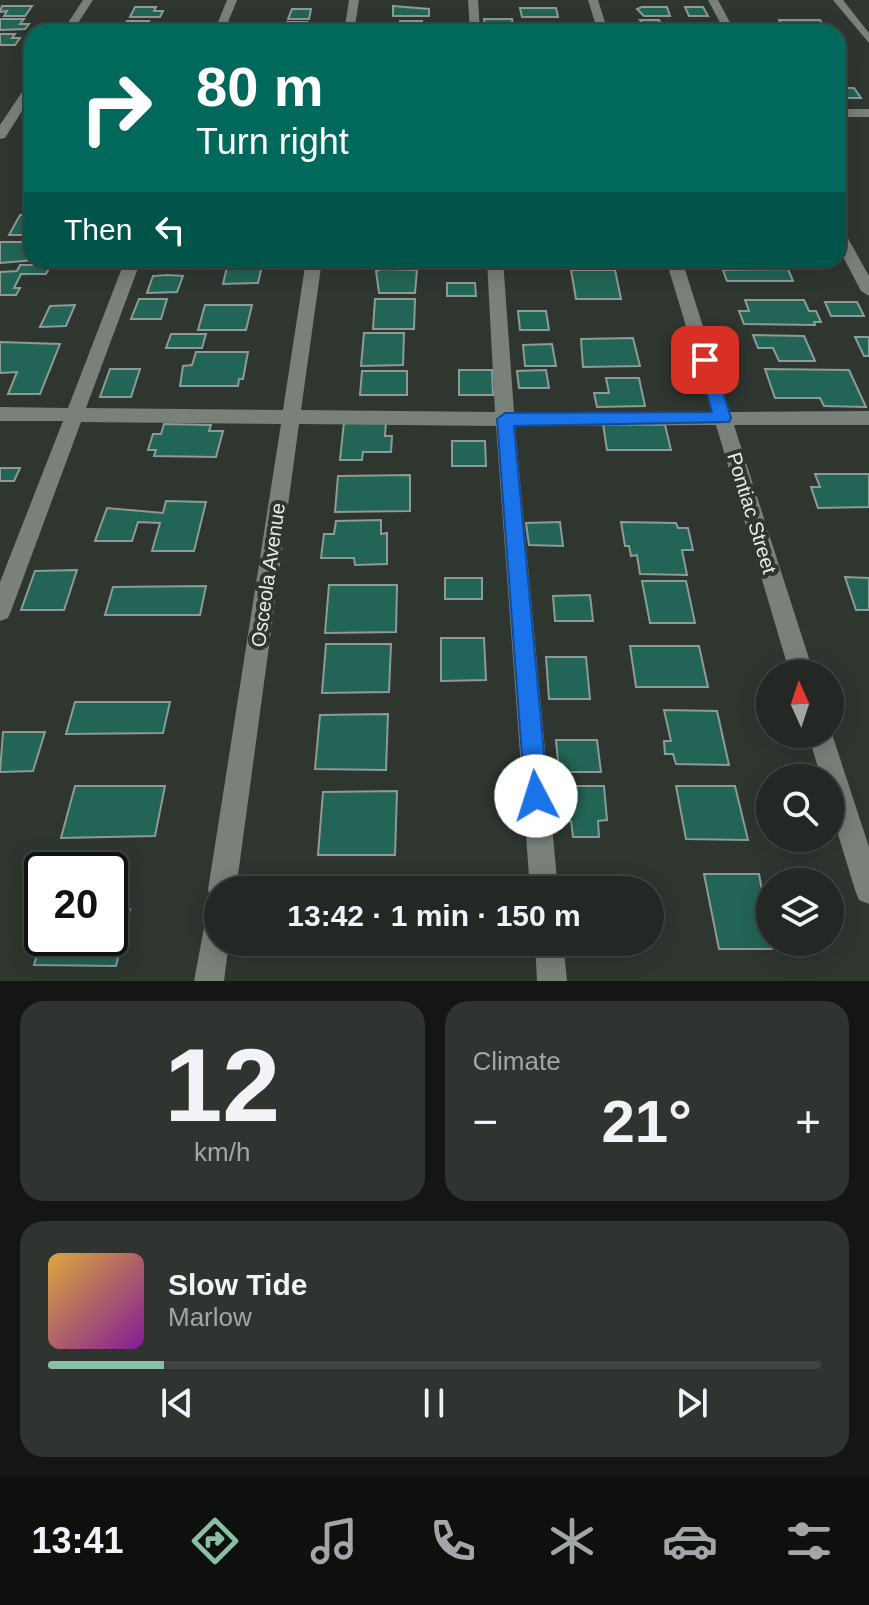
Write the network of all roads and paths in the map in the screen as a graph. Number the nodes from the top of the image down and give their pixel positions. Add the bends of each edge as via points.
1 (88, 0) edge
2 (232, 0) edge
3 (354, 0) edge
4 (473, 0) edge
5 (593, 0) edge
6 (713, 0) edge
7 (838, 0) edge
8 (72, 24) edge
9 (222, 24) edge
10 (350, 24) edge
11 (474, 24) edge
12 (600, 24) edge
13 (726, 24) edge
14 (869, 40) edge
15 (24, 98) edge
16 (0, 110) edge
17 (16, 110) junction
18 (24, 110) edge
19 (846, 113) edge
20 (869, 113) edge
21 (0, 135) edge
22 (846, 248) edge
23 (130, 268) edge
24 (313, 268) edge
25 (496, 268) edge
26 (676, 268) edge
27 (869, 291) edge
28 (0, 414) edge
29 (75, 415) junction
30 (291, 417) junction
31 (723, 418) junction
32 (869, 418) edge
33 (505, 419) junction
34 (0, 611) edge
35 (798, 660) edge
36 (824, 748) edge
37 (224, 876) edge
38 (543, 876) edge
39 (869, 890) edge
40 (213, 956) edge
41 (550, 956) edge
42 (209, 981) edge
43 (552, 981) edge

1 - 8 street
2 - 9 street
3 - 10 street
4 - 11 street
5 - 12 street
6 - 13 street
7 - 14 street
15 - 17 street
16 - 17 street
17 - 18 street
17 - 21 street
19 - 20 street
22 - 27 street
23 - 29 street
24 - 30 street, Osceola Avenue
25 - 33 street
26 - 31 street, Pontiac Street
28 - 29 street
29 - 30 street
29 - 34 street
30 - 33 street
30 - 37 street, Osceola Avenue
31 - 32 street
31 - 33 street
31 - 35 street, Pontiac Street
33 - 38 street
36 - 39 street
40 - 42 street
41 - 43 street

